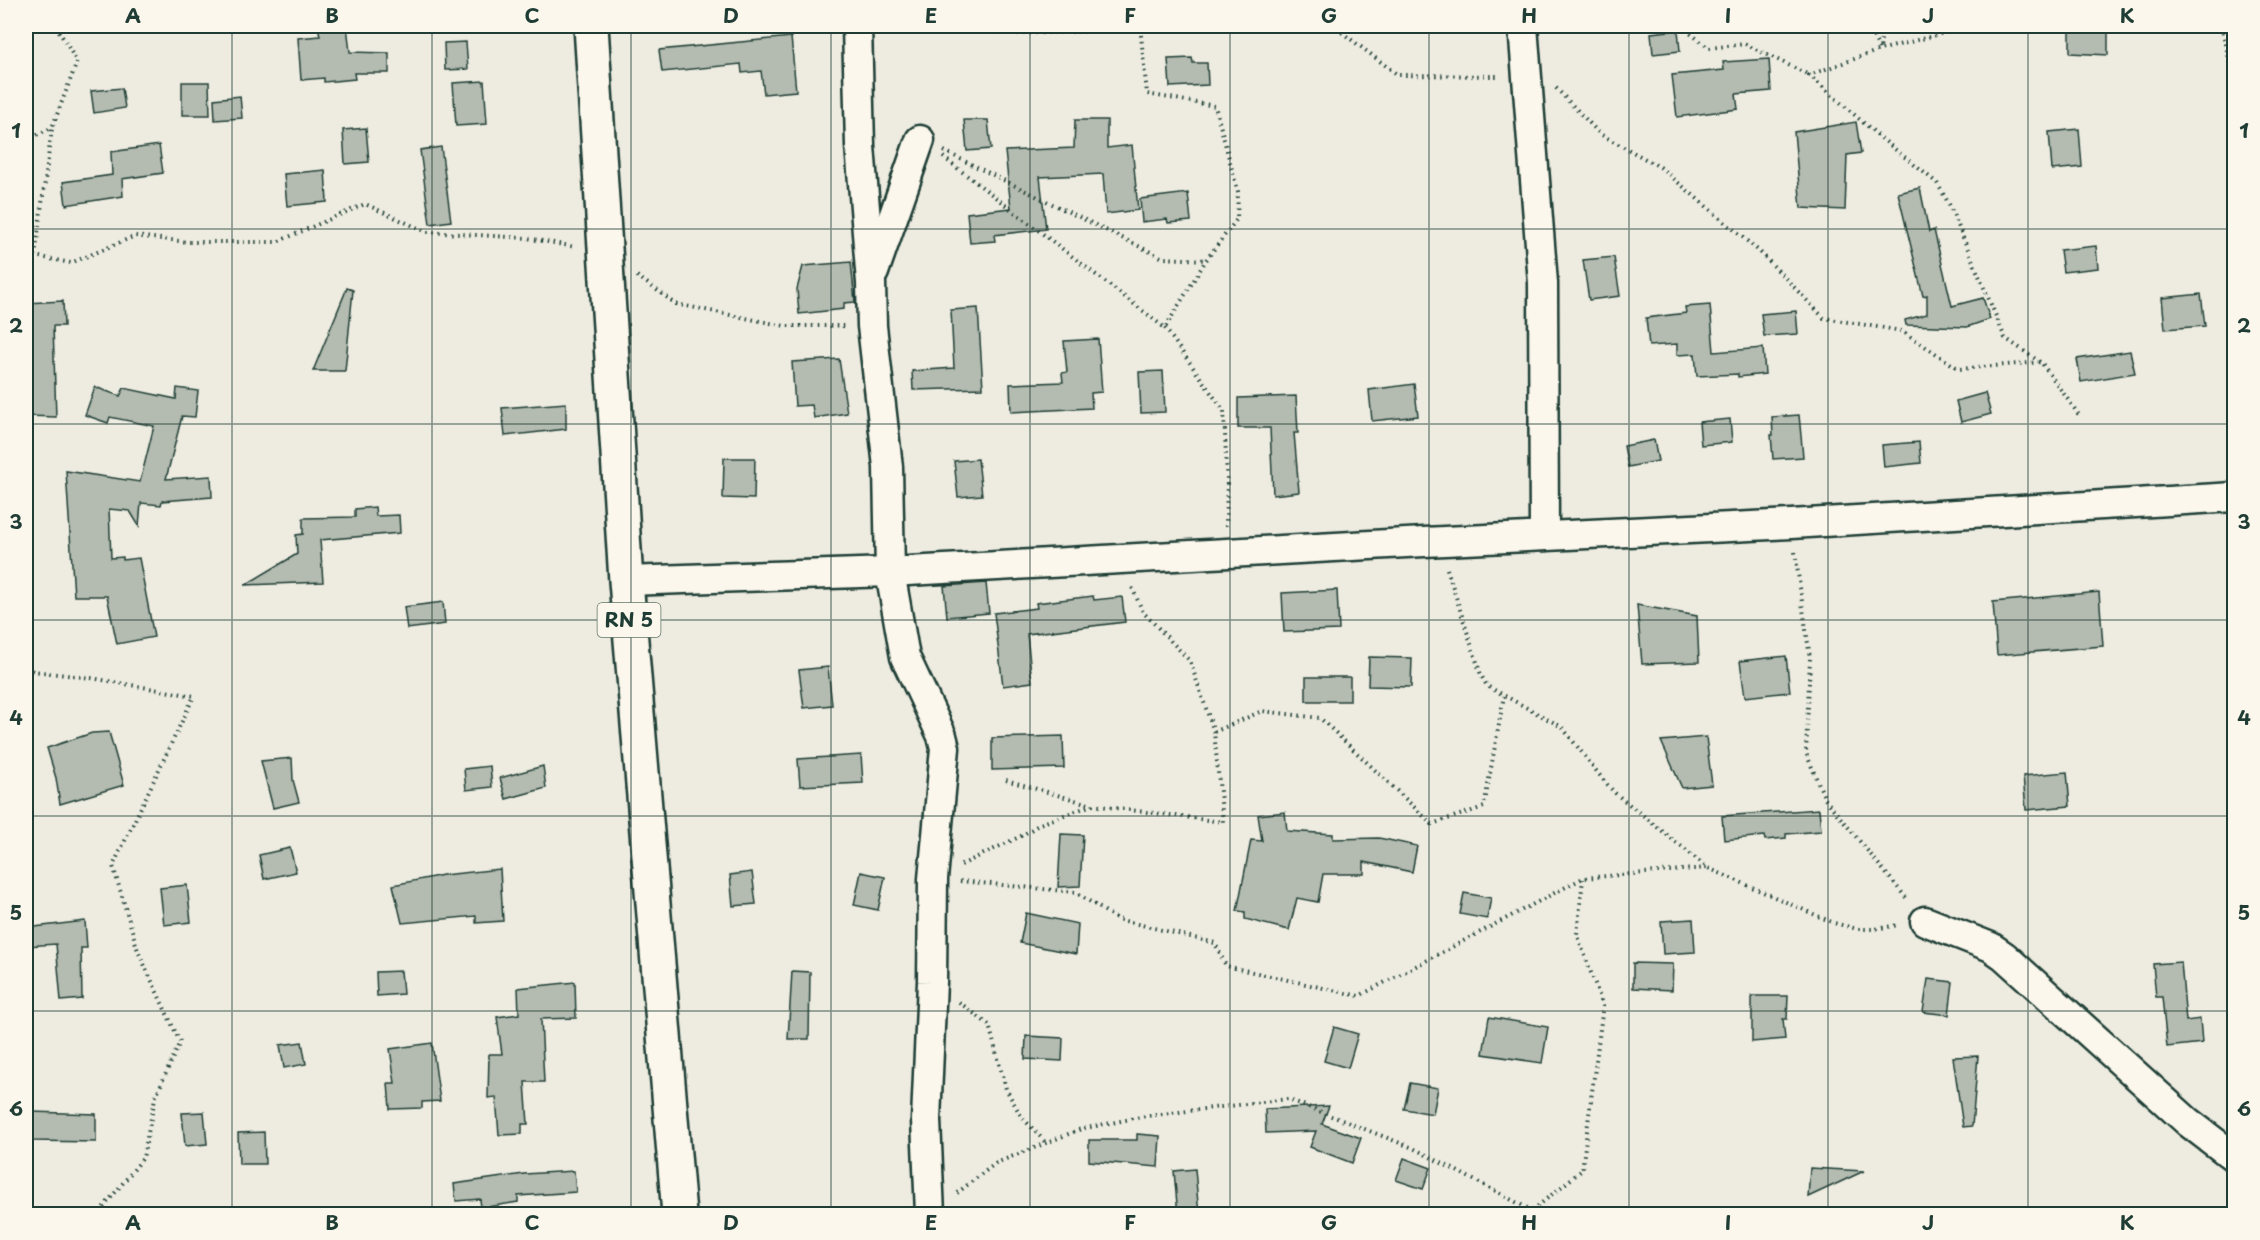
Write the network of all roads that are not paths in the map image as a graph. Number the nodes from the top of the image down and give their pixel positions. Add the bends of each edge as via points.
1 (591, 26) edge
2 (857, 26) edge
3 (1523, 26) edge
4 (920, 140) road end
5 (871, 283) junction
6 (2235, 497) edge
7 (1544, 536) junction
8 (890, 572) junction
9 (626, 581) junction
10 (1925, 921) road end
11 (2235, 1157) edge
12 (930, 1214) edge
13 (679, 1215) edge

1 - 9 main road, RN 5
2 - 5 street via 860,146
3 - 7 street via 1543,283
4 - 5 street
5 - 8 street via 888,467
6 - 7 street
7 - 8 street
8 - 9 street
8 - 12 street via 905,657 945,747 933,879 926,1120
9 - 13 main road, RN 5
10 - 11 street via 2004,956 2188,1122

